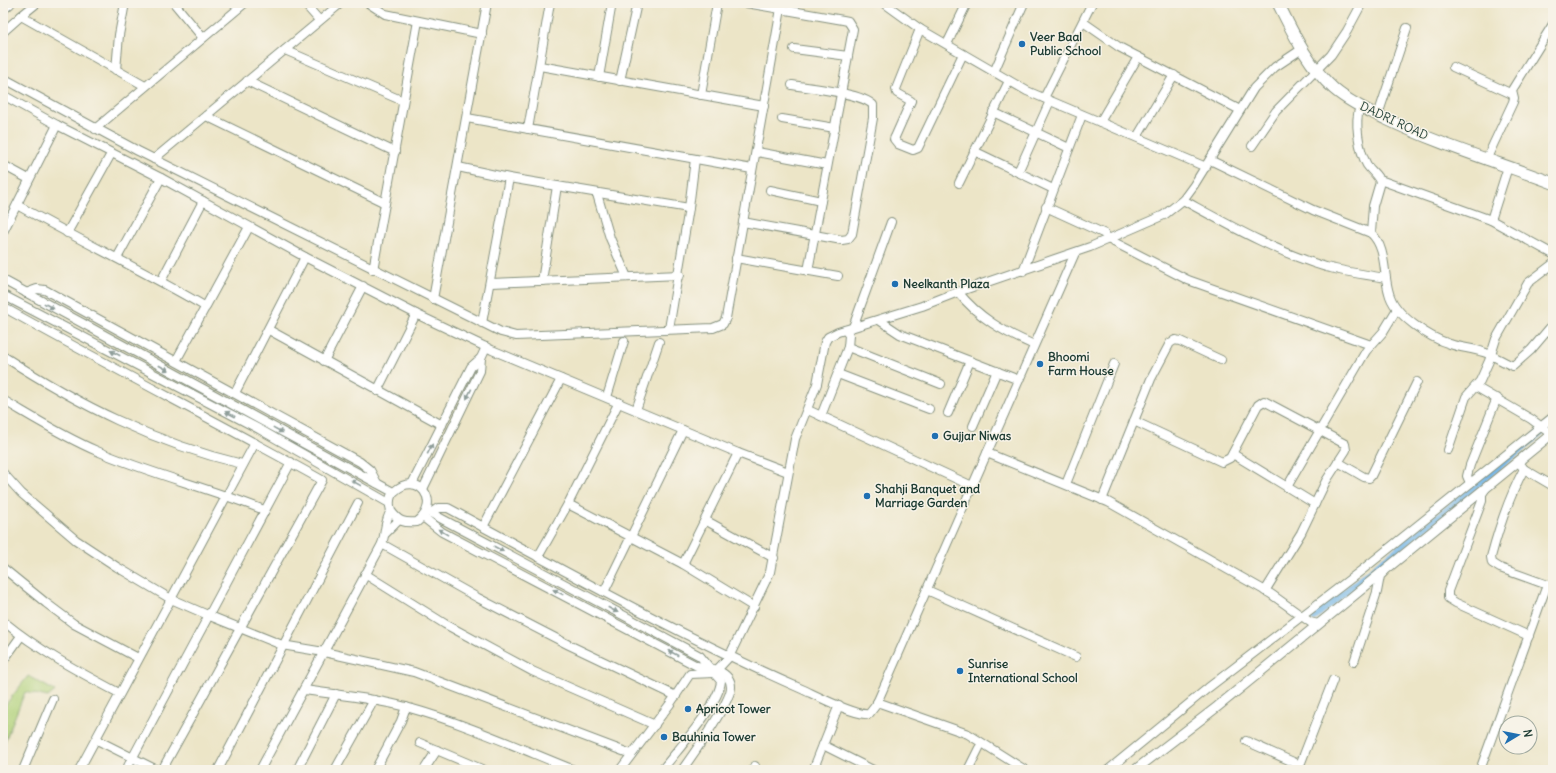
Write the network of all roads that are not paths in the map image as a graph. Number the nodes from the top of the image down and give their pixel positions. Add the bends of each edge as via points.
1 (8, 3) edge
2 (37, 3) edge
3 (126, 3) edge
4 (174, 3) edge
5 (245, 3) edge
6 (304, 3) edge
7 (341, 3) edge
8 (368, 3) edge
9 (487, 3) edge
10 (550, 3) edge
11 (612, 3) edge
12 (637, 3) edge
13 (717, 3) edge
14 (746, 3) edge
15 (884, 3) edge
16 (967, 3) edge
17 (1024, 3) edge
18 (1092, 3) edge
19 (1278, 3) edge
20 (1362, 3) edge
21 (235, 6) edge
22 (782, 6) edge
23 (3, 8) edge
24 (21, 16) junction
25 (319, 20) junction
26 (418, 21) junction
27 (1083, 22) junction
28 (1553, 24) edge
29 (1407, 28) dead end
30 (920, 29) junction
31 (3, 32) edge
32 (482, 34) junction
33 (203, 38) junction
34 (947, 44) junction
35 (794, 49) dead end
36 (1302, 49) junction
37 (285, 50) junction
38 (963, 54) junction
39 (848, 56) junction
40 (1138, 57) junction
41 (540, 66) junction
42 (1453, 67) dead end
43 (116, 70) junction
44 (1318, 70) junction
45 (994, 72) junction
46 (1174, 75) junction
47 (599, 77) junction
48 (3, 78) edge
49 (247, 81) junction
50 (620, 81) junction
51 (1009, 81) junction
52 (792, 85) dead end
53 (145, 86) junction
54 (841, 93) junction
55 (1512, 94) junction
56 (3, 95) edge
57 (701, 95) junction
58 (1047, 100) junction
59 (403, 101) junction
60 (764, 106) junction
61 (1360, 107) junction
62 (1240, 110) junction
63 (993, 112) junction
64 (1082, 115) junction
65 (1378, 115) junction
66 (206, 116) junction
67 (467, 118) junction
68 (782, 119) dead end
69 (1100, 122) junction
70 (56, 127) junction
71 (834, 128) junction
72 (95, 129) junction
73 (528, 129) junction
74 (1036, 132) junction
75 (1138, 137) junction
76 (1252, 146) dead end
77 (1069, 148) junction
78 (974, 151) junction
79 (395, 152) junction
80 (757, 152) junction
81 (111, 154) junction
82 (154, 159) junction
83 (695, 159) junction
84 (1486, 160) junction
85 (1208, 163) junction
86 (3, 165) edge
87 (827, 165) junction
88 (458, 167) junction
89 (1508, 167) junction
90 (752, 169) junction
91 (1018, 172) junction
92 (25, 177) junction
93 (161, 178) junction
94 (509, 178) junction
95 (1380, 180) junction
96 (1553, 182) edge
97 (959, 183) dead end
98 (558, 186) junction
99 (1053, 189) junction
100 (770, 190) dead end
101 (597, 194) junction
102 (821, 200) junction
103 (1183, 200) junction
104 (203, 201) junction
105 (385, 203) junction
106 (17, 205) junction
107 (1046, 207) junction
108 (689, 208) junction
109 (3, 220) edge
110 (1491, 220) junction
111 (743, 222) junction
112 (891, 222) dead end
113 (249, 227) junction
114 (3, 232) edge
115 (67, 233) junction
116 (1371, 233) junction
117 (815, 236) junction
118 (1108, 239) junction
119 (1075, 253) junction
120 (1553, 254) edge
121 (305, 257) junction
122 (117, 258) junction
123 (736, 258) junction
124 (1553, 264) edge
125 (374, 270) junction
126 (808, 271) junction
127 (1023, 271) junction
128 (680, 275) junction
129 (838, 276) dead end
130 (628, 277) junction
131 (1386, 278) junction
132 (3, 280) edge
133 (161, 281) junction
134 (542, 281) junction
135 (491, 283) junction
136 (363, 286) junction
137 (958, 292) junction
138 (26, 293) junction
139 (3, 295) edge
140 (433, 299) junction
141 (3, 307) edge
142 (206, 307) junction
143 (1397, 309) junction
144 (416, 314) junction
145 (879, 320) junction
146 (482, 323) junction
147 (1553, 324) edge
148 (849, 328) junction
149 (670, 329) junction
150 (269, 330) junction
151 (624, 341) dead end
152 (659, 342) dead end
153 (1372, 345) junction
154 (1034, 346) junction
155 (486, 347) junction
156 (848, 347) junction
157 (1491, 355) junction
158 (3, 356) edge
159 (481, 358) junction
160 (1221, 360) dead end
161 (176, 361) junction
162 (324, 361) junction
163 (970, 361) junction
164 (1114, 364) dead end
165 (997, 371) junction
166 (838, 374) junction
167 (561, 379) junction
168 (1019, 380) junction
169 (1417, 382) dead end
170 (941, 384) dead end
171 (1476, 387) junction
172 (377, 391) junction
173 (235, 394) junction
174 (607, 398) junction
175 (1497, 398) junction
176 (3, 400) edge
177 (619, 402) junction
178 (929, 409) dead end
179 (636, 410) junction
180 (808, 410) junction
181 (948, 413) dead end
182 (821, 416) junction
183 (1553, 417) edge
184 (1134, 421) junction
185 (442, 426) junction
186 (973, 426) dead end
187 (1320, 429) junction
188 (683, 430) junction
189 (1547, 430) edge
190 (255, 443) junction
191 (1448, 450) dead end
192 (738, 453) junction
193 (987, 453) junction
194 (1233, 454) junction
195 (291, 462) junction
196 (1338, 462) junction
197 (1518, 462) junction
198 (242, 464) junction
199 (1524, 470) junction
200 (788, 472) junction
201 (3, 473) edge
202 (377, 483) junction
203 (1470, 483) junction
204 (412, 484) junction
205 (1066, 484) junction
206 (972, 486) junction
207 (1553, 486) edge
208 (1287, 487) junction
209 (1487, 487) junction
210 (423, 489) junction
211 (393, 492) junction
212 (226, 495) junction
213 (1102, 500) junction
214 (358, 503) dead end
215 (568, 504) junction
216 (1315, 504) junction
217 (390, 507) junction
218 (264, 510) junction
219 (427, 514) junction
220 (399, 520) junction
221 (705, 520) junction
222 (483, 527) junction
223 (385, 534) junction
224 (630, 538) junction
225 (382, 544) junction
226 (538, 557) junction
227 (774, 558) junction
228 (683, 564) junction
229 (3, 568) edge
230 (1385, 571) junction
231 (366, 574) junction
232 (1550, 586) edge
233 (926, 590) junction
234 (1265, 591) junction
235 (604, 592) junction
236 (171, 599) junction
237 (754, 607) junction
238 (210, 616) junction
239 (1309, 620) junction
240 (3, 621) edge
241 (240, 629) junction
242 (21, 636) junction
243 (1529, 636) junction
244 (282, 645) junction
245 (324, 652) junction
246 (729, 657) junction
247 (1076, 657) dead end
248 (138, 658) junction
249 (3, 661) edge
250 (1354, 662) dead end
251 (714, 670) junction
252 (1333, 680) dead end
253 (305, 690) junction
254 (120, 693) junction
255 (336, 694) junction
256 (676, 696) junction
257 (53, 699) dead end
258 (374, 700) junction
259 (877, 702) junction
260 (839, 705) junction
261 (406, 707) junction
262 (655, 725) junction
263 (97, 740) junction
264 (1246, 741) dead end
265 (420, 743) dead end
266 (823, 745) junction
267 (979, 748) dead end
268 (437, 750) junction
269 (631, 754) junction
270 (132, 757) junction
271 (1299, 768) edge
272 (222, 769) edge
273 (479, 769) edge
274 (23, 770) edge
275 (79, 770) edge
276 (126, 770) edge
277 (157, 770) edge
278 (162, 770) edge
279 (260, 770) edge
280 (297, 770) edge
281 (335, 770) edge
282 (375, 770) edge
283 (424, 770) edge
284 (574, 770) edge
285 (620, 770) edge
286 (662, 770) edge
287 (682, 770) edge
288 (813, 770) edge
289 (873, 770) edge
290 (968, 770) edge
291 (1025, 770) edge
292 (1108, 770) edge
293 (1135, 770) edge
294 (1480, 770) edge

1 - 23 main road
2 - 24 street
3 - 43 street via 119,35
4 - 33 street
5 - 21 street
6 - 25 street
7 - 25 street
8 - 26 street via 385,14
9 - 32 street
10 - 41 street
11 - 47 street
12 - 50 street
13 - 57 street
14 - 22 street
15 - 30 street
16 - 34 street
17 - 45 street
18 - 27 street
19 - 36 main road, DADRI ROAD
20 - 44 street via 1339,44
21 - 33 street
22 - 39 street via 848,21 852,29
22 - 60 street
24 - 31 street
24 - 43 street
25 - 37 street
26 - 32 street
26 - 59 street
27 - 40 street
27 - 58 street
28 - 55 street via 1512,90
29 - 65 street
30 - 34 street
30 - 38 street via 896,89 897,93 911,101 895,137 898,144 913,150 918,148
32 - 67 street
33 - 53 street
34 - 38 street
35 - 39 street
36 - 44 main road, DADRI ROAD
36 - 62 street via 1263,78
37 - 49 street
37 - 59 street
38 - 45 street
39 - 54 street
40 - 46 street
40 - 69 street
41 - 47 street
41 - 73 street
42 - 55 street
43 - 53 street
44 - 61 main road, DADRI ROAD via 1334,89
44 - 76 street via 1276,112
45 - 51 street
46 - 62 street
46 - 75 street
47 - 50 street
48 - 72 street
49 - 66 street
49 - 79 street
50 - 57 street
51 - 58 street
51 - 63 street
52 - 54 street
53 - 72 street
54 - 71 street
54 - 117 street via 870,101 874,109 873,118 851,237 842,240
55 - 84 street via 1514,98
56 - 70 street
57 - 60 street
58 - 64 street
58 - 74 street
59 - 79 street
60 - 80 street
61 - 65 main road, DADRI ROAD
61 - 95 street via 1356,120 1364,156 1368,166
62 - 85 street
63 - 74 street
63 - 78 street
64 - 69 street
64 - 77 street
65 - 84 main road, DADRI ROAD
66 - 82 street
66 - 105 street
67 - 73 street
67 - 88 street
68 - 71 street
69 - 75 street
70 - 81 street
70 - 92 street via 49,134
70 - 106 street
71 - 87 street
72 - 82 street
73 - 83 street
74 - 77 street
74 - 91 street
75 - 85 street
77 - 99 street
78 - 91 street
78 - 97 street
79 - 105 street
80 - 87 street
80 - 90 street
81 - 93 street
81 - 115 street
82 - 125 street
83 - 90 street
83 - 108 street
84 - 89 main road, DADRI ROAD
85 - 103 street
85 - 116 street
86 - 92 street
87 - 102 street
88 - 94 street
88 - 140 street
89 - 96 main road, DADRI ROAD
89 - 110 street
90 - 111 street
91 - 99 street
92 - 109 street
93 - 104 street
93 - 122 street
94 - 98 street
94 - 135 street
95 - 110 street
95 - 116 street via 1373,206
98 - 101 street
98 - 134 street
99 - 107 street
100 - 102 street
101 - 108 street
101 - 130 street via 610,238
102 - 117 street
103 - 118 street via 1164,215
103 - 131 street via 1257,239 1310,261 1342,271
104 - 113 street
104 - 133 street
105 - 125 street
106 - 114 street
106 - 115 street
107 - 118 street via 1102,233
107 - 127 street
108 - 128 street
110 - 120 street
111 - 117 street
111 - 123 street
112 - 148 street
113 - 121 street
113 - 142 street
115 - 122 street
116 - 131 street via 1384,261
117 - 126 street
118 - 119 street
118 - 153 street via 1188,280
119 - 127 street
119 - 154 street
121 - 136 street
121 - 150 street
122 - 133 street
123 - 126 street
123 - 149 street via 723,324 713,328
124 - 157 street via 1528,283 1496,339
125 - 140 street
126 - 129 street
127 - 137 street
128 - 130 street
128 - 149 street
130 - 134 street
131 - 143 street via 1391,300
132 - 138 street
133 - 142 street
134 - 135 street
135 - 146 street
136 - 144 street
136 - 162 street
137 - 145 street
137 - 154 street via 974,311
138 - 161 street via 37,289 45,290
138 -> 202 street
217 -> 139 street via 259,429
140 - 146 street
141 - 190 street
142 - 161 street
143 - 153 street
143 - 157 street via 1440,340
144 - 155 street
144 - 172 street
145 - 148 street
145 - 163 street via 900,334
146 - 149 street via 516,336
147 - 157 street via 1513,366
148 - 156 street
148 - 180 street via 832,335 826,342 817,384
150 - 162 street
150 - 173 street
151 - 174 street
152 - 179 street
153 - 187 street
154 - 168 street
155 - 159 street
155 - 167 street
156 - 166 street
156 - 170 street
157 - 171 street
158 - 198 street via 78,402 126,425 204,455
159 - 185 street via 471,367
159 -> 210 street via 480,371
160 - 184 street via 1180,341 1172,341 1151,379
161 - 173 street
162 - 172 street
163 - 165 street
163 - 181 street
164 - 205 street
165 - 168 street
165 - 186 street
166 - 178 street
166 - 182 street
167 - 174 street
167 - 222 street
168 - 193 street
169 - 196 street via 1371,476 1364,477
171 - 175 street
171 - 191 street via 1466,397
172 - 185 street
173 - 202 street via 360,462 370,470
174 - 177 street
175 - 189 street
175 - 203 street via 1470,465 1467,476
176 - 212 street via 77,443 98,452 142,469
177 - 179 street
177 - 215 street
179 - 188 street
180 - 182 street
180 - 200 street via 798,429
182 - 206 street
183 - 189 street
184 - 194 street via 1217,462 1226,462
184 - 213 street
204 -> 185 street
187 - 194 street via 1268,403 1261,402
187 - 196 street via 1347,446
187 - 208 street
188 - 192 street
188 - 224 street
189 - 197 street
189 - 203 street
190 - 195 street
190 - 198 street
192 - 200 street
192 - 221 street
193 - 205 street
193 - 206 street
194 - 208 street
195 - 218 street
195 - 241 street via 322,480
196 - 216 street
197 - 199 street
197 - 209 street
198 - 212 street
199 - 207 street
199 - 232 street via 1503,519 1492,562 1500,568
200 - 227 street
201 - 236 street via 20,493 76,540
202 - 211 street
203 - 239 street
204 - 210 street
204 - 211 street via 401,485
205 - 213 street
206 - 233 street
208 - 216 street
209 - 230 street
209 - 243 street via 1482,494 1482,501 1448,591 1448,598
210 - 219 street via 429,504
211 - 217 street
212 - 218 street
212 - 236 street
213 - 234 street
214 - 244 street
215 - 224 street
215 - 226 street
216 - 234 street via 1297,540
217 - 220 street
217 - 223 street
218 - 238 street
219 - 220 street via 417,522 404,523
219 - 222 street via 438,508 448,508
219 -> 251 street via 700,656
251 -> 219 street via 697,666 442,532
220 - 223 street
221 - 227 street
221 - 228 street
222 - 226 street
223 - 225 street
224 - 228 street
224 - 235 street
225 - 231 street
225 - 256 street via 478,598
226 - 235 street
227 - 237 street
228 - 237 street
229 - 248 street via 74,624
230 - 239 street
230 - 250 street via 1380,576 1378,592
231 - 245 street
231 - 262 street via 445,624 532,671
232 - 243 street
233 - 247 street
233 - 259 street
234 - 239 street
235 - 246 street
236 - 238 street
236 - 248 street
237 - 246 street
238 - 241 street
238 - 270 street
239 - 292 street via 1208,688
239 - 293 street via 1217,707
240 - 242 street
241 - 244 street
241 - 278 street
242 - 249 street
242 - 254 street
243 - 294 street
244 - 245 street
244 - 272 street
245 - 253 street
245 - 269 street via 414,672
246 - 251 street
246 - 260 street
248 - 254 street
251 - 256 street via 690,674
251 - 286 street via 721,681 718,692 701,720
251 - 287 street via 729,680 731,689 708,732
252 - 271 street
253 - 255 street
253 - 279 street
254 - 263 street
255 - 258 street
255 - 280 street
256 - 262 street
257 - 274 street
258 - 261 street
258 - 281 street
259 - 260 street via 872,710 865,714
259 - 291 street via 968,734
260 - 266 street
261 - 282 street
261 - 284 street via 436,716
262 - 269 street
263 - 270 street
263 - 275 street
264 - 271 street
265 - 268 street
266 - 288 street
266 - 289 street
267 - 290 street
268 - 273 street
268 - 283 street
269 - 285 street
270 - 276 street
270 - 277 street

